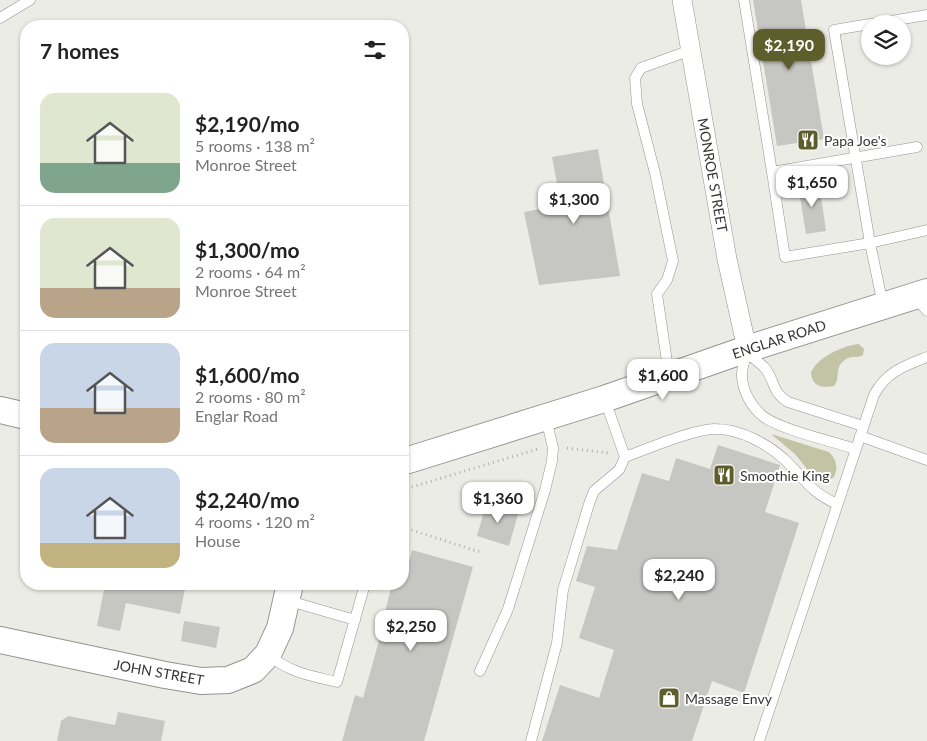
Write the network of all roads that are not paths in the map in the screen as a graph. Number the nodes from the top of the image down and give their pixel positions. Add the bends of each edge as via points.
1 (30, 0) edge
2 (682, 0) edge
3 (744, 0) edge
4 (927, 15) edge
5 (0, 18) edge
6 (911, 18) edge
7 (861, 26) edge
8 (691, 50) junction
9 (918, 147) dead end
10 (855, 157) junction
11 (772, 172) junction
12 (927, 230) edge
13 (870, 243) junction
14 (922, 299) edge
15 (883, 304) junction
16 (747, 350) junction
17 (927, 357) edge
18 (669, 377) junction
19 (604, 399) junction
20 (0, 410) edge
21 (20, 415) edge
22 (546, 417) junction
23 (863, 426) junction
24 (860, 436) junction
25 (856, 449) junction
26 (625, 457) junction
27 (409, 460) edge
28 (927, 460) edge
29 (837, 504) junction
30 (363, 590) edge
31 (288, 592) edge
32 (355, 620) junction
33 (0, 640) edge
34 (268, 654) junction
35 (480, 672) dead end
36 (531, 741) edge
37 (759, 741) edge

1 - 5 lane
2 - 8 street, MONROE STREET
3 - 11 lane
4 - 6 lane
7 - 10 lane via 834,30
8 - 16 street, MONROE STREET via 727,259
8 - 18 lane via 641,68 635,78 673,260 668,280 657,294
9 - 10 lane
10 - 11 lane
10 - 13 lane
11 - 13 lane via 785,257
12 - 13 lane
13 - 15 lane
14 - 15 street, ENGLAR ROAD
15 - 16 street, ENGLAR ROAD
16 - 18 street, ENGLAR ROAD
16 - 23 lane via 768,373 781,398
16 - 25 lane via 742,383 757,411 785,426
17 - 23 lane via 889,374 880,383
18 - 19 street, ENGLAR ROAD
19 - 22 street, ENGLAR ROAD
19 - 26 lane
20 - 21 street
22 - 27 street, ENGLAR ROAD
22 - 35 lane via 553,448 545,490 508,609
23 - 24 lane
24 - 25 lane
24 - 28 lane
25 - 29 lane
26 - 29 lane via 702,431 716,428 731,431 769,448 785,460 811,489
26 - 36 lane via 619,470 594,491 589,504 563,590 557,643
29 - 37 lane
30 - 32 lane
31 - 32 lane
31 - 34 street, JOHN STREET via 280,628
32 - 34 lane via 337,682 288,669
33 - 34 street, JOHN STREET via 201,681 241,676 253,670

